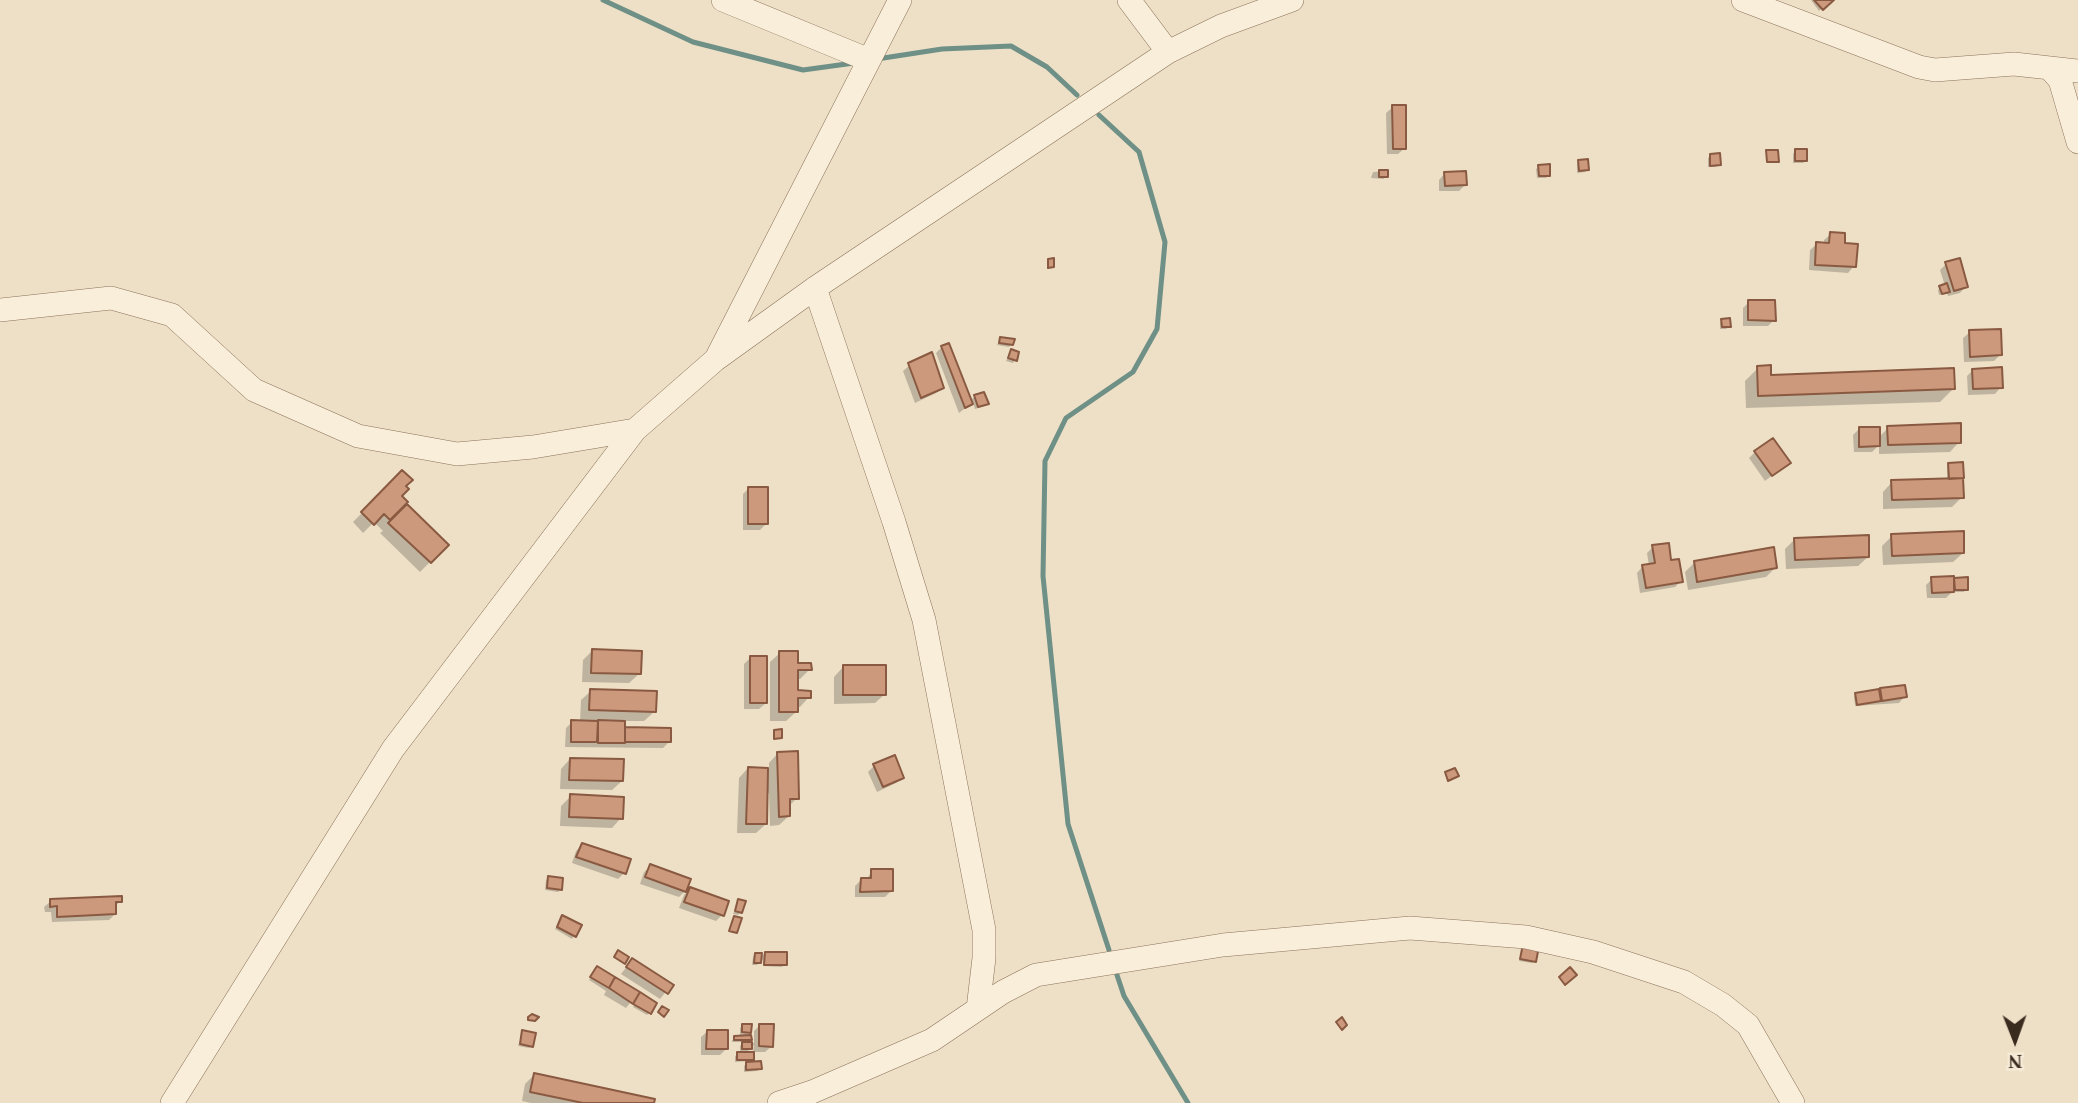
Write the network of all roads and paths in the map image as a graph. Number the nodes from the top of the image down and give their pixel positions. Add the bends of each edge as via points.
1 (723, 0) edge
2 (900, 0) edge
3 (1129, 0) edge
4 (1292, 0) edge
5 (1743, 0) edge
6 (772, 11) edge
7 (1168, 52) junction
8 (869, 60) junction
9 (2051, 69) junction
10 (2078, 71) edge
11 (2078, 142) edge
12 (815, 288) junction
13 (0, 310) edge
14 (715, 360) junction
15 (635, 430) junction
16 (978, 1009) junction
17 (172, 1103) edge
18 (779, 1103) edge
19 (1793, 1103) edge

1 - 6 street
2 - 8 street
3 - 7 street
4 - 7 street
5 - 9 street via 1919,67 1935,70 2014,64
6 - 8 street
7 - 12 street
8 - 14 street
9 - 10 street
9 - 11 street via 2060,80
12 - 14 street
12 - 16 street via 924,620 984,930
13 - 15 street via 111,298 156,309 172,315 254,390 358,436 457,454
14 - 15 street
15 - 17 street via 393,749
16 - 18 street via 932,1040
16 - 19 street via 1036,975 1223,945 1410,928 1526,937 1593,952 1684,982 1723,1005 1748,1025

